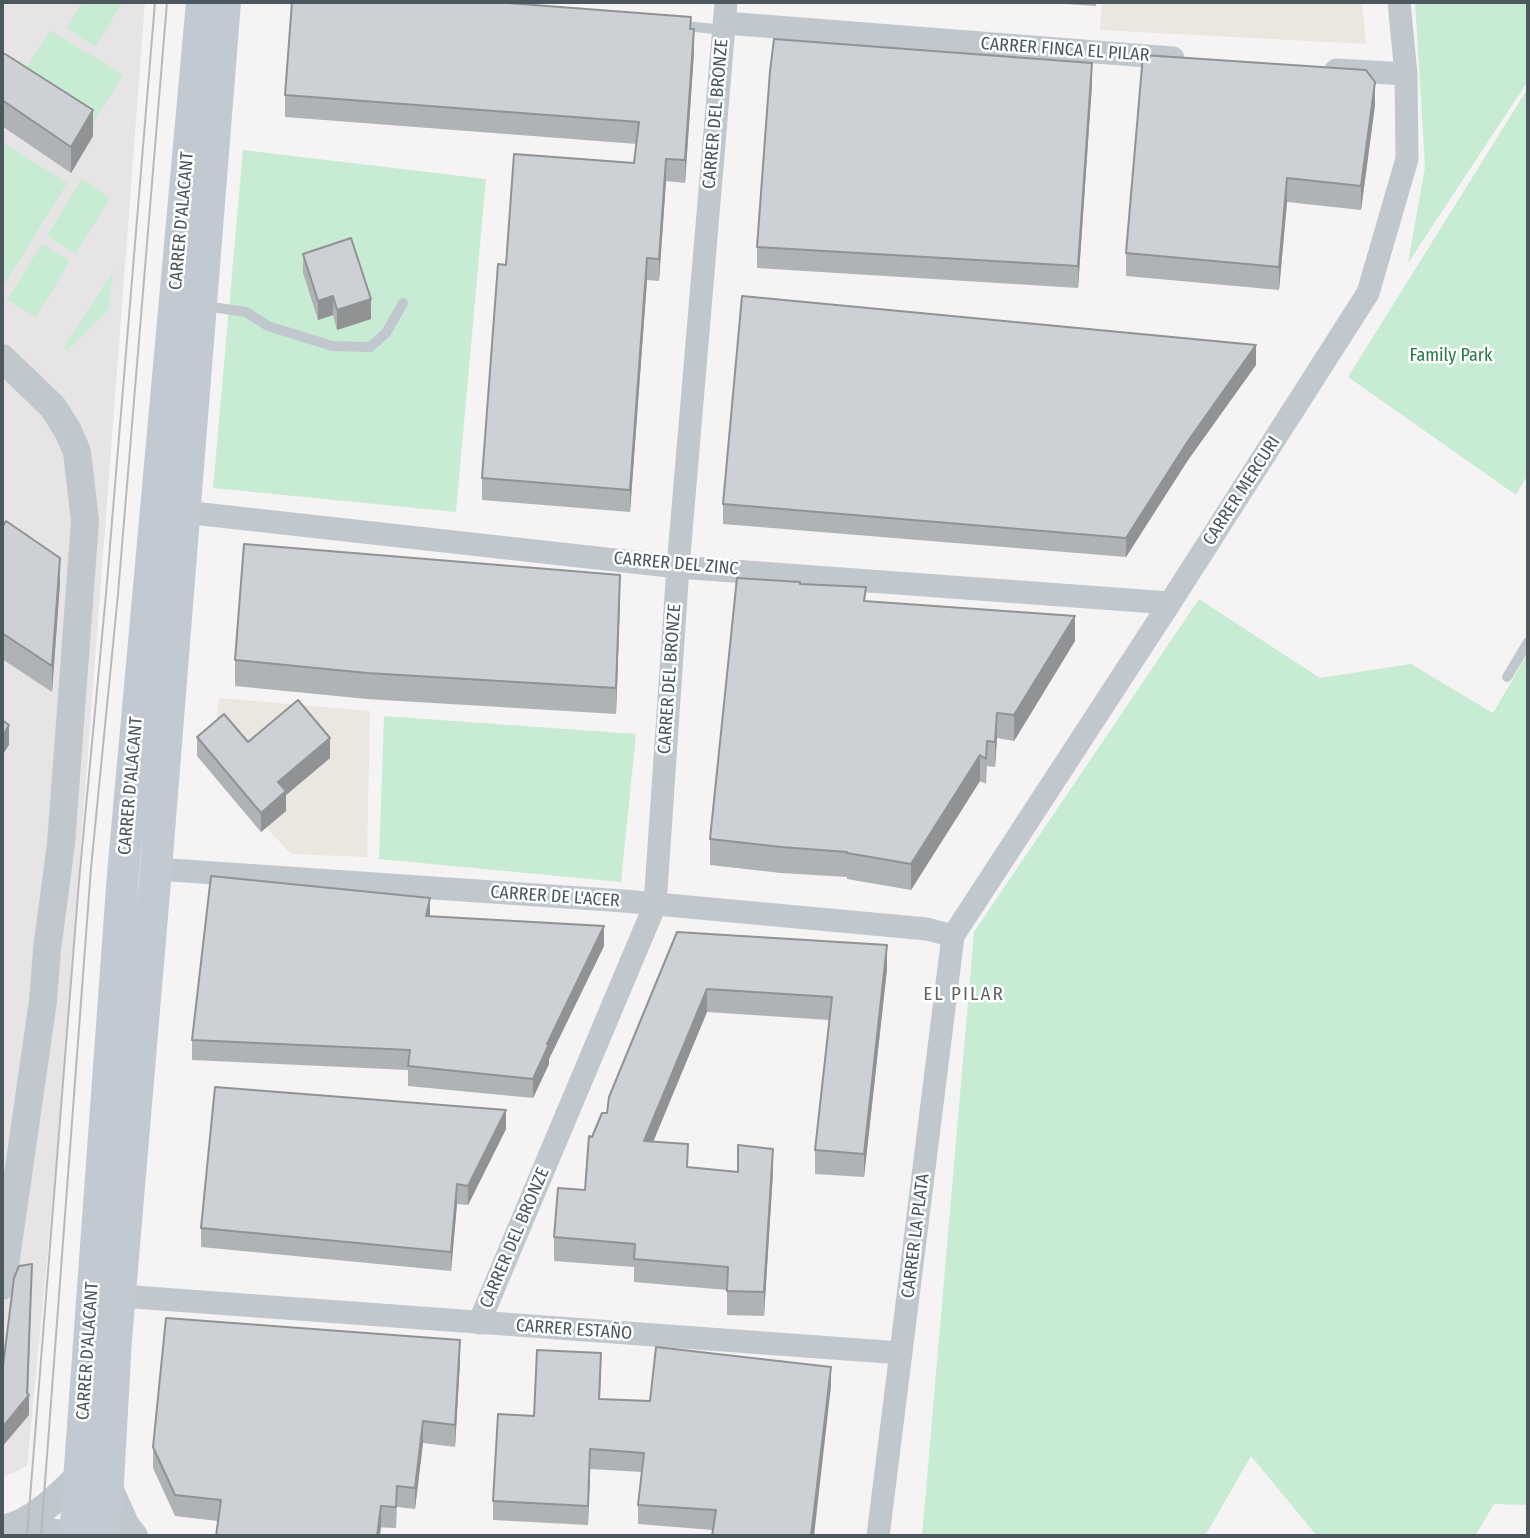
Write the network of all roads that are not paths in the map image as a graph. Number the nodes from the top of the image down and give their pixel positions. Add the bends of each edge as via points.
1 (202, 2) edge
2 (225, 2) edge
3 (1399, 2) edge
4 (725, 18) edge
5 (670, 24) edge
6 (1196, 60) edge
7 (1321, 69) edge
8 (1406, 74) junction
9 (403, 303) dead end
10 (201, 306) junction
11 (2, 358) edge
12 (184, 512) junction
13 (678, 566) junction
14 (1170, 603) junction
15 (1528, 642) edge
16 (1507, 677) dead end
17 (156, 869) junction
18 (655, 905) junction
19 (953, 936) junction
20 (2, 1286) edge
21 (120, 1296) junction
22 (479, 1323) junction
23 (901, 1353) junction
24 (94, 1480) junction
25 (8, 1528) edge
26 (76, 1536) edge
27 (105, 1536) edge
28 (134, 1536) edge
29 (878, 1536) edge

1 - 24 main road, CARRER D'ALACANT via 123,874
2 - 10 main road, CARRER D'ALACANT
3 - 8 street, CARRER MERCURI
4 - 5 lane
4 - 6 street, CARRER FINCA EL PILAR
4 - 13 street, CARRER DEL BRONZE
7 - 8 street
8 - 14 street, CARRER MERCURI via 1407,159 1368,293
9 - 10 lane via 386,333 370,347 332,346 268,326 246,312
10 - 12 main road, CARRER D'ALACANT
11 - 20 street via 53,408 68,431 77,452 85,520 61,844
12 - 13 street, CARRER DEL ZINC
12 - 17 main road, CARRER D'ALACANT
13 - 14 street, CARRER DEL ZINC
13 - 18 street, CARRER DEL BRONZE
14 - 19 street, CARRER MERCURI
15 - 16 lane
17 - 18 street, CARRER DE L'ACER
17 - 21 main road, CARRER D'ALACANT
18 - 19 street, CARRER DE L'ACER via 927,929
18 - 22 street, CARRER DEL BRONZE
19 - 23 street, CARRER LA PLATA
21 - 22 street, CARRER ESTAÑO
21 - 24 main road, CARRER D'ALACANT
22 - 23 street, CARRER ESTAÑO
23 - 29 street, CARRER LA PLATA
24 - 25 street
24 - 26 main road
24 - 27 main road, CARRER D'ALACANT
24 - 28 street
25 - 26 street

